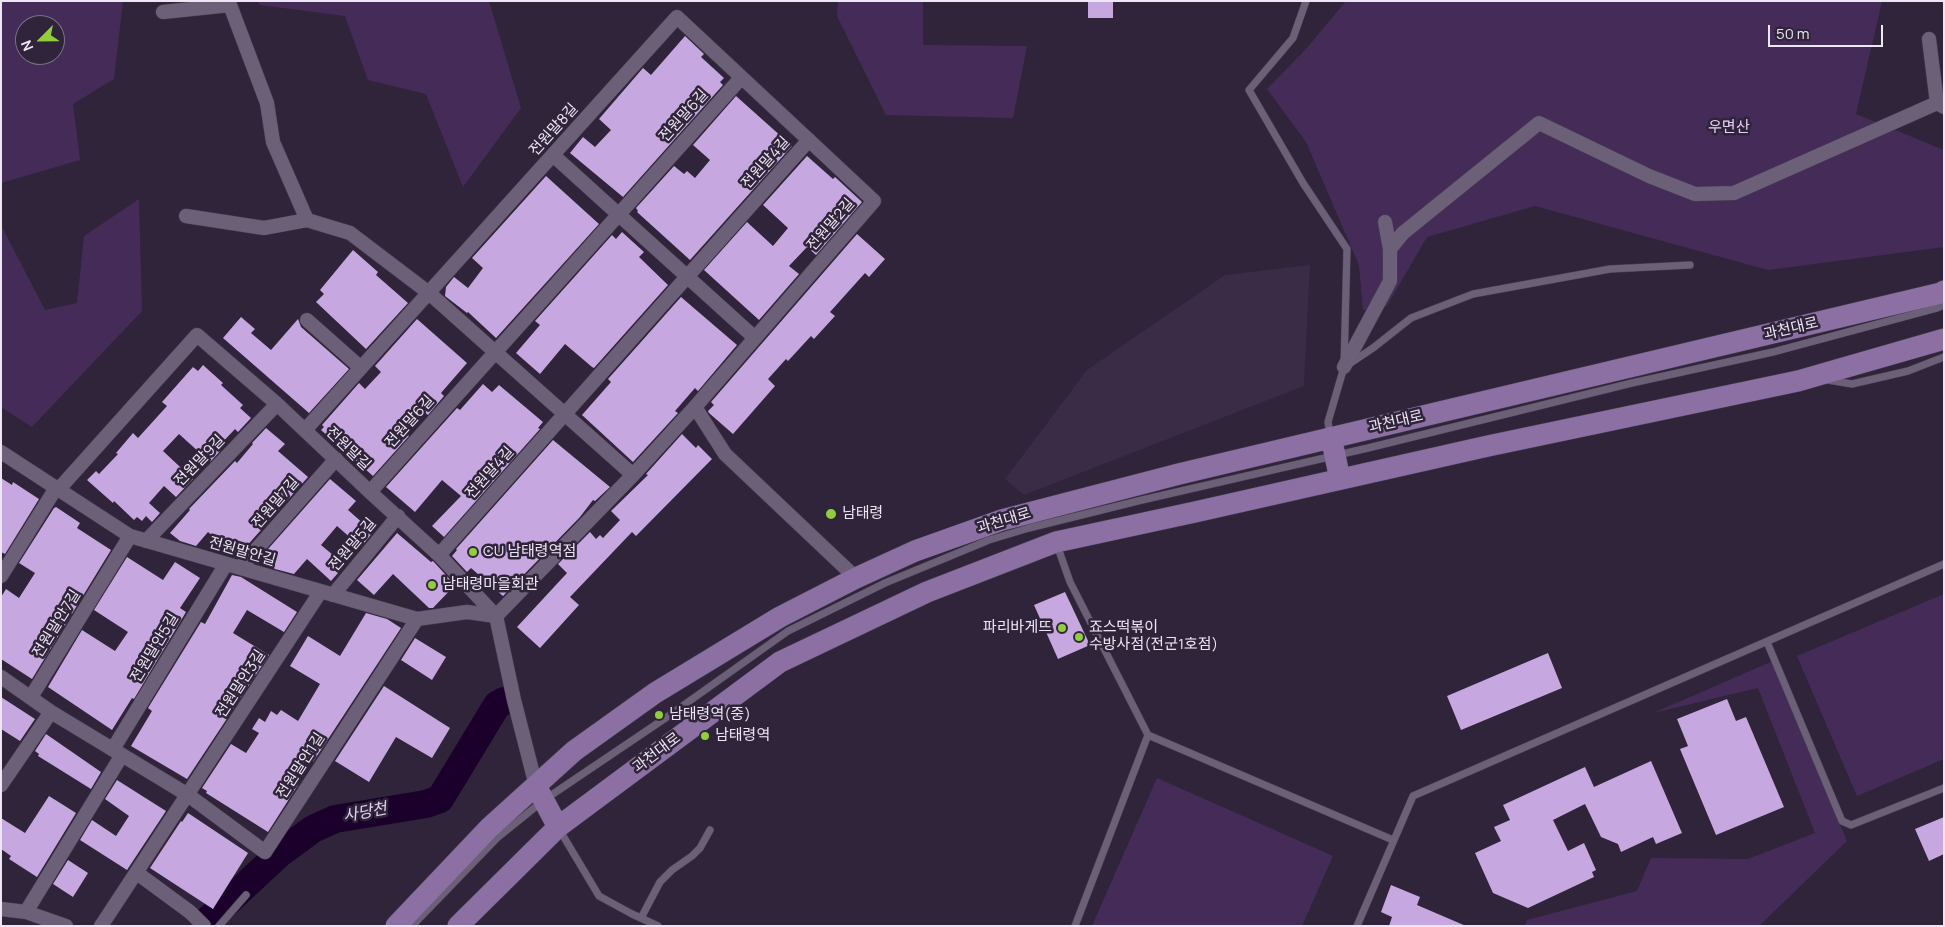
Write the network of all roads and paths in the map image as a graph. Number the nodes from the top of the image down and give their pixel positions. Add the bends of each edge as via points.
1 (1306, 1) edge
2 (228, 3) edge
3 (163, 12) dead end
4 (1928, 40) dead end
5 (741, 78) junction
6 (1940, 105) edge
7 (809, 140) junction
8 (554, 156) junction
9 (617, 214) junction
10 (186, 216) dead end
11 (307, 220) junction
12 (1385, 222) dead end
13 (1390, 249) junction
14 (1690, 264) dead end
15 (686, 276) junction
16 (1944, 291) edge
17 (429, 293) junction
18 (1944, 304) edge
19 (307, 320) dead end
20 (755, 338) junction
21 (1944, 339) edge
22 (496, 352) junction
23 (1944, 357) edge
24 (1344, 366) junction
25 (361, 368) junction
26 (1813, 377) junction
27 (277, 404) junction
28 (695, 407) junction
29 (564, 414) junction
30 (304, 430) junction
31 (1333, 446) junction
32 (1, 452) edge
33 (336, 458) junction
34 (633, 475) junction
35 (1340, 478) junction
36 (57, 489) junction
37 (370, 492) junction
38 (398, 516) junction
39 (130, 536) junction
40 (146, 541) junction
41 (1056, 542) junction
42 (439, 554) junction
43 (226, 564) junction
44 (1944, 564) edge
45 (240, 568) junction
46 (1, 576) edge
47 (856, 578) junction
48 (327, 593) junction
49 (496, 616) junction
50 (417, 619) junction
51 (1767, 642) junction
52 (1, 677) edge
53 (31, 697) junction
54 (51, 712) junction
55 (1148, 735) junction
56 (117, 752) junction
57 (1, 785) edge
58 (1944, 788) edge
59 (540, 793) junction
60 (188, 795) junction
61 (558, 826) junction
62 (710, 830) dead end
63 (1393, 840) junction
64 (137, 873) junction
65 (246, 895) dead end
66 (1, 910) edge
67 (26, 912) junction
68 (641, 918) junction
69 (66, 926) edge
70 (101, 926) edge
71 (204, 926) edge
72 (219, 926) edge
73 (396, 926) edge
74 (412, 926) edge
75 (458, 926) edge
76 (658, 926) edge
77 (1074, 926) edge
78 (1357, 926) edge

1 - 24 lane via 1293,38 1249,90 1304,184 1347,249
2 - 3 street
2 - 11 street via 267,103 273,142
4 - 6 street
5 - 7 street, 전원말4길
5 - 8 street, 전원말8길 via 677,17
5 - 9 street, 전원말6길
6 - 13 street via 1734,193 1695,194 1649,176 1539,123 1403,233
7 - 15 street, 전원말4길
7 - 20 street, 전원말2길 via 874,201
8 - 9 street
8 - 17 street, 전원말8길
9 - 15 street
9 - 22 street, 전원말6길
10 - 11 street via 264,228
11 - 17 street via 350,233
12 - 13 street
13 - 24 street via 1390,281
14 - 24 lane via 1610,269 1473,294 1410,318
15 - 20 street
15 - 29 street, 전원말4길
16 - 31 main road, 과천대로
17 - 22 street
17 - 25 street, 전원말8길
18 - 31 lane via 1782,350 1368,448
19 - 25 street
20 - 28 street, 전원말2길
21 - 26 main road, 과천대로
22 - 29 street
22 - 37 street, 전원말6길
23 - 26 lane via 1908,371 1852,384
24 - 31 lane via 1328,422
25 - 30 street, 전원말8길
26 - 35 main road, 과천대로
27 - 30 street, 전원말길
27 - 36 street, 전원말길 via 197,335
27 - 40 street, 전원말9길
28 - 34 street, 전원말2길
28 - 47 street via 725,454
29 - 34 street
29 - 42 street, 전원말4길
30 - 33 street, 전원말길
31 - 35 main road
31 - 47 main road, 과천대로 via 1002,520 916,551
31 - 59 lane via 989,540 885,584 788,631 667,717 587,769
32 - 36 street, 전원말안길
33 - 37 street, 전원말길
33 - 45 street, 전원말7길
34 - 49 street, 전원말2길
35 - 41 main road, 과천대로
36 - 39 street, 전원말안길
36 - 46 street
37 - 38 street, 전원말길
38 - 42 street, 전원말길
38 - 48 street, 전원말5길
39 - 40 street, 전원말안길
39 - 53 street, 전원말안7길
40 - 43 street, 전원말안길
41 - 55 lane via 1070,582
41 - 61 main road, 과천대로 via 927,592 780,662
42 - 49 street, 전원말길
43 - 45 street, 전원말안길
43 - 56 street, 전원말안5길
44 - 51 lane
45 - 48 street, 전원말안길
47 - 59 main road, 과천대로 via 780,617 655,693 574,752
48 - 50 street, 전원말안길
48 - 60 street, 전원말안3길
49 - 50 street, 전원말안길 via 466,612
49 - 59 street via 514,700
50 - 60 street, 전원말안1길 via 265,852
51 - 58 lane via 1842,821 1851,825
51 - 63 lane via 1413,796
52 - 53 street
53 - 54 street
54 - 56 street
54 - 57 street
55 - 63 lane
55 - 77 lane
56 - 60 street
56 - 67 street, 전원말안5길
59 - 61 main road
59 - 73 main road, 과천대로 via 489,828
59 - 74 lane
60 - 64 street, 전원말안3길
61 - 68 lane via 599,896
61 - 75 main road, 과천대로
62 - 68 lane via 700,848 660,882
63 - 78 lane
64 - 70 street, 전원말안3길
64 - 71 street
65 - 72 lane
66 - 67 street
67 - 69 street
68 - 76 lane

